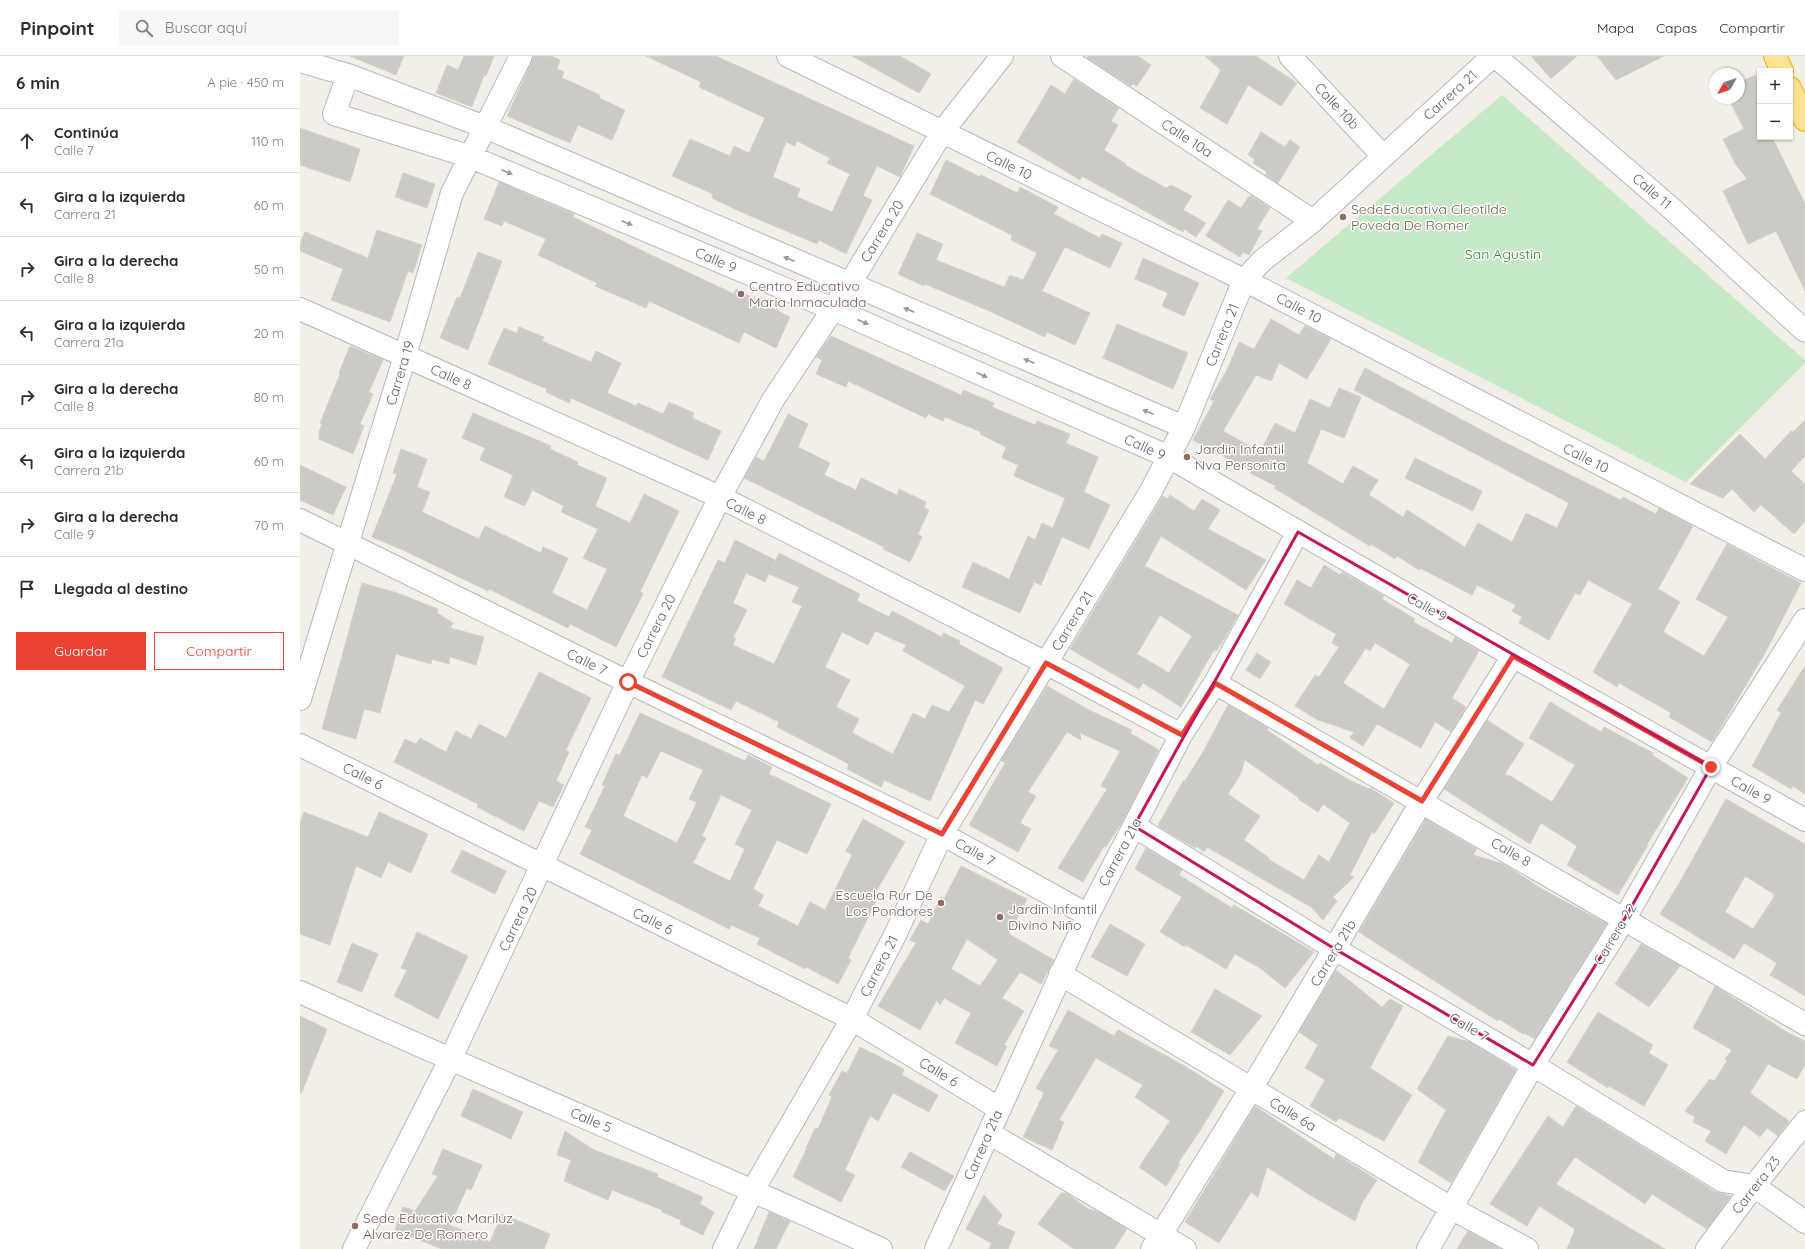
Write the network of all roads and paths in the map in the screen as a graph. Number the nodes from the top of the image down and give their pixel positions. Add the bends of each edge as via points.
1 (521, 56) edge
2 (788, 56) edge
3 (1002, 56) edge
4 (1062, 56) edge
5 (1290, 56) edge
6 (1494, 56) edge
7 (1775, 56) edge
8 (300, 61) edge
9 (1781, 68) edge
10 (348, 75) junction
11 (1793, 94) edge
12 (1805, 120) edge
13 (485, 127) junction
14 (942, 132) junction
15 (1383, 156) junction
16 (471, 157) junction
17 (1312, 221) junction
18 (1244, 280) junction
19 (849, 285) junction
20 (300, 309) edge
21 (833, 309) junction
22 (1805, 331) edge
23 (405, 356) junction
24 (1184, 427) junction
25 (1169, 457) junction
26 (720, 497) junction
27 (300, 520) edge
28 (1298, 532) junction
29 (348, 543) junction
30 (1805, 570) edge
31 (1805, 620) edge
32 (1513, 656) junction
33 (1046, 663) junction
34 (628, 682) junction
35 (1215, 683) junction
36 (300, 699) edge
37 (1182, 735) junction
38 (300, 745) edge
39 (1711, 767) junction
40 (1422, 801) junction
41 (1805, 820) edge
42 (1134, 826) junction
43 (942, 834) junction
44 (543, 866) junction
45 (1088, 915) junction
46 (1625, 918) junction
47 (1335, 949) junction
48 (1060, 974) junction
49 (300, 992) edge
50 (852, 1019) junction
51 (1805, 1024) edge
52 (450, 1060) junction
53 (1533, 1065) junction
54 (1251, 1089) junction
55 (1000, 1109) junction
56 (1805, 1122) edge
57 (989, 1133) junction
58 (1754, 1186) junction
59 (753, 1190) junction
60 (1451, 1208) junction
61 (1805, 1222) edge
62 (1157, 1242) edge
63 (356, 1248) edge
64 (724, 1249) edge
65 (881, 1249) edge
66 (936, 1249) edge
67 (1185, 1249) edge
68 (1428, 1249) edge
69 (1527, 1249) edge
70 (1708, 1249) edge

1 - 13 street, Carrera 19
2 - 14 street, Calle 10
3 - 14 street, Carrera 20
4 - 17 street, Calle 10a
5 - 15 street, Calle 10b
6 - 15 street, Carrera 21
6 - 22 street, Calle 11 via 1671,208
7 - 9 highway
8 - 10 street
10 - 13 street
10 - 16 street, Calle 9 via 334,114
11 - 12 highway
13 - 16 street, Carrera 19
19 -> 13 street
14 - 18 street, Calle 10
14 - 19 street, Carrera 20
15 - 17 street, Carrera 21
16 -> 21 street, Calle 9
16 - 23 street, Carrera 19 via 452,193
17 - 18 street, Carrera 21 via 1263,260
18 - 24 street, Carrera 21
18 - 30 street, Calle 10
19 - 21 street, Carrera 20
24 -> 19 street
20 - 23 street, Calle 8
21 -> 25 street, Calle 9
21 - 26 street, Carrera 20 via 773,400
23 - 26 street, Calle 8
23 - 29 street, Carrera 19
24 - 25 street, Carrera 21
25 - 28 street, Calle 9
25 - 33 street, Carrera 21
26 - 33 street, Calle 8
26 - 34 street, Carrera 20
27 - 29 street, Calle 7
28 - 32 street, Calle 9
28 - 35 street, Carrera 21a
29 - 34 street, Calle 7
29 - 36 street, Carrera 19
31 - 39 street, Carrera 22
32 - 39 street, Calle 9
32 - 40 street, Carrera 21b
33 - 37 street, Calle 8
33 - 43 street, Carrera 21
34 - 43 street, Calle 7
34 - 44 street, Carrera 20
35 - 37 street, Carrera 21a
35 - 40 street, Calle 8
37 - 42 street, Carrera 21a
38 - 44 street, Calle 6
39 - 41 street, Calle 9
39 - 46 street, Carrera 22
40 - 46 street, Calle 8
40 - 47 street, Carrera 21b
42 - 45 street, Carrera 21a
42 - 47 street, Calle 7
43 - 45 street, Calle 7
43 - 50 street, Carrera 21
44 - 50 street, Calle 6
44 - 52 street, Carrera 20
45 - 48 street, Carrera 21a
46 - 51 street, Calle 8
46 - 53 street, Carrera 22
47 - 53 street, Calle 7
47 - 54 street, Carrera 21b
48 - 54 street, Calle 6a
48 - 55 street, Carrera 21a
49 - 52 street, Calle 5
50 - 55 street, Calle 6
50 - 59 street, Carrera 21
52 - 59 street, Calle 5
52 - 63 street, Carrera 20
53 - 58 street, Calle 7 via 1723,1181
53 - 60 street, Carrera 22
54 - 60 street, Calle 6a
54 - 62 street, Carrera 21b
55 - 57 street, Carrera 21a
56 - 58 street, Carrera 23
57 - 62 street
57 - 66 street, Carrera 21a
58 - 61 street, Calle 7
58 - 70 street, Carrera 23
59 - 64 street, Carrera 21
59 - 65 street, Calle 5
60 - 68 street, Carrera 22
60 - 69 street, Calle 6a
62 - 67 street

